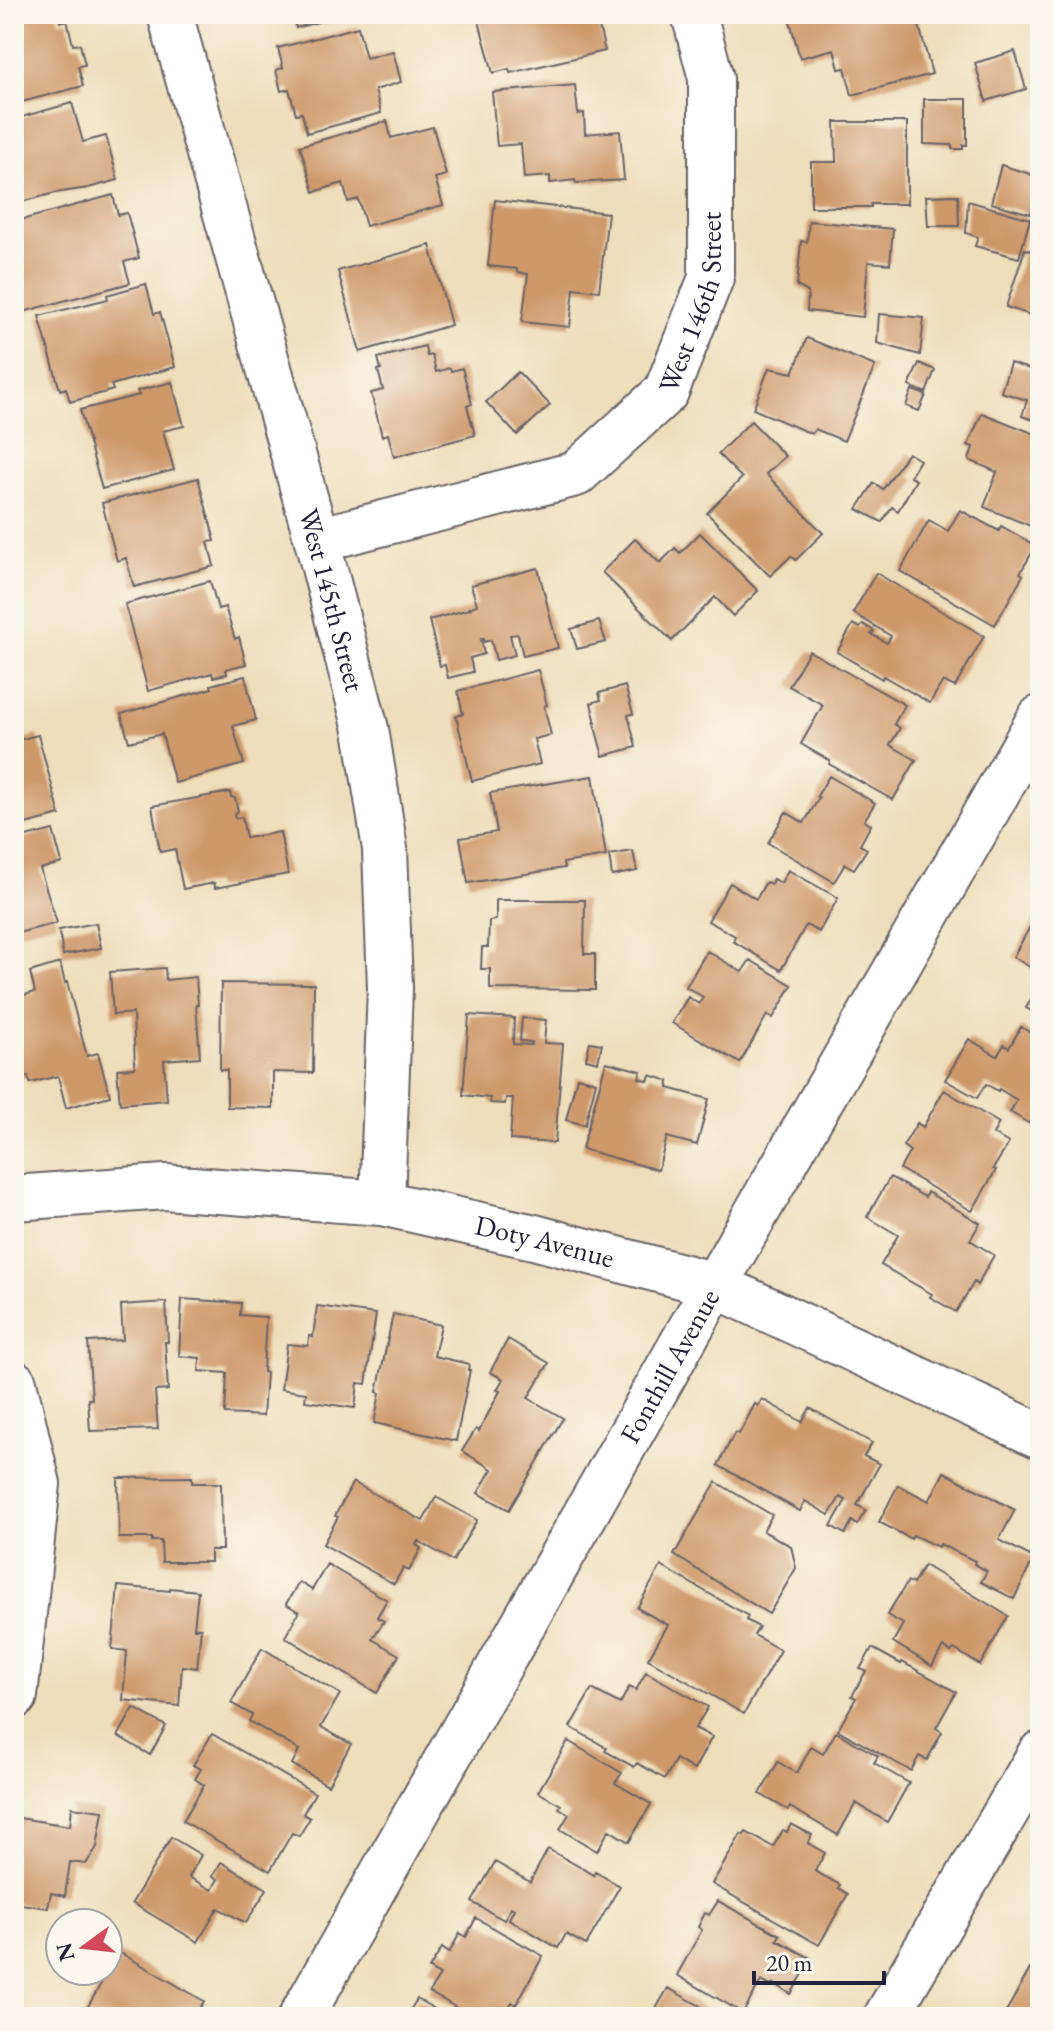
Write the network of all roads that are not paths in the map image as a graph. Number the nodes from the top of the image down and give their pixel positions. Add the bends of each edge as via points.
1 (170, 14) edge
2 (694, 14) edge
3 (317, 540) junction
4 (1040, 718) edge
5 (14, 1198) edge
6 (382, 1203) junction
7 (715, 1285) junction
8 (14, 1383) edge
9 (1040, 1436) edge
10 (15, 1696) edge
11 (1040, 1754) edge
12 (301, 2017) edge
13 (886, 2017) edge

1 - 3 street, West 145th Street
2 - 3 street, West 146th Street via 711,78 711,278 666,392 576,474
3 - 6 street, West 145th Street via 366,729 385,849 390,988
4 - 7 street, Fonthill Avenue
5 - 6 street, Doty Avenue via 165,1187
6 - 7 street, Doty Avenue
7 - 9 street, Doty Avenue
7 - 12 street, Fonthill Avenue
8 - 10 street via 38,1484
11 - 13 street

